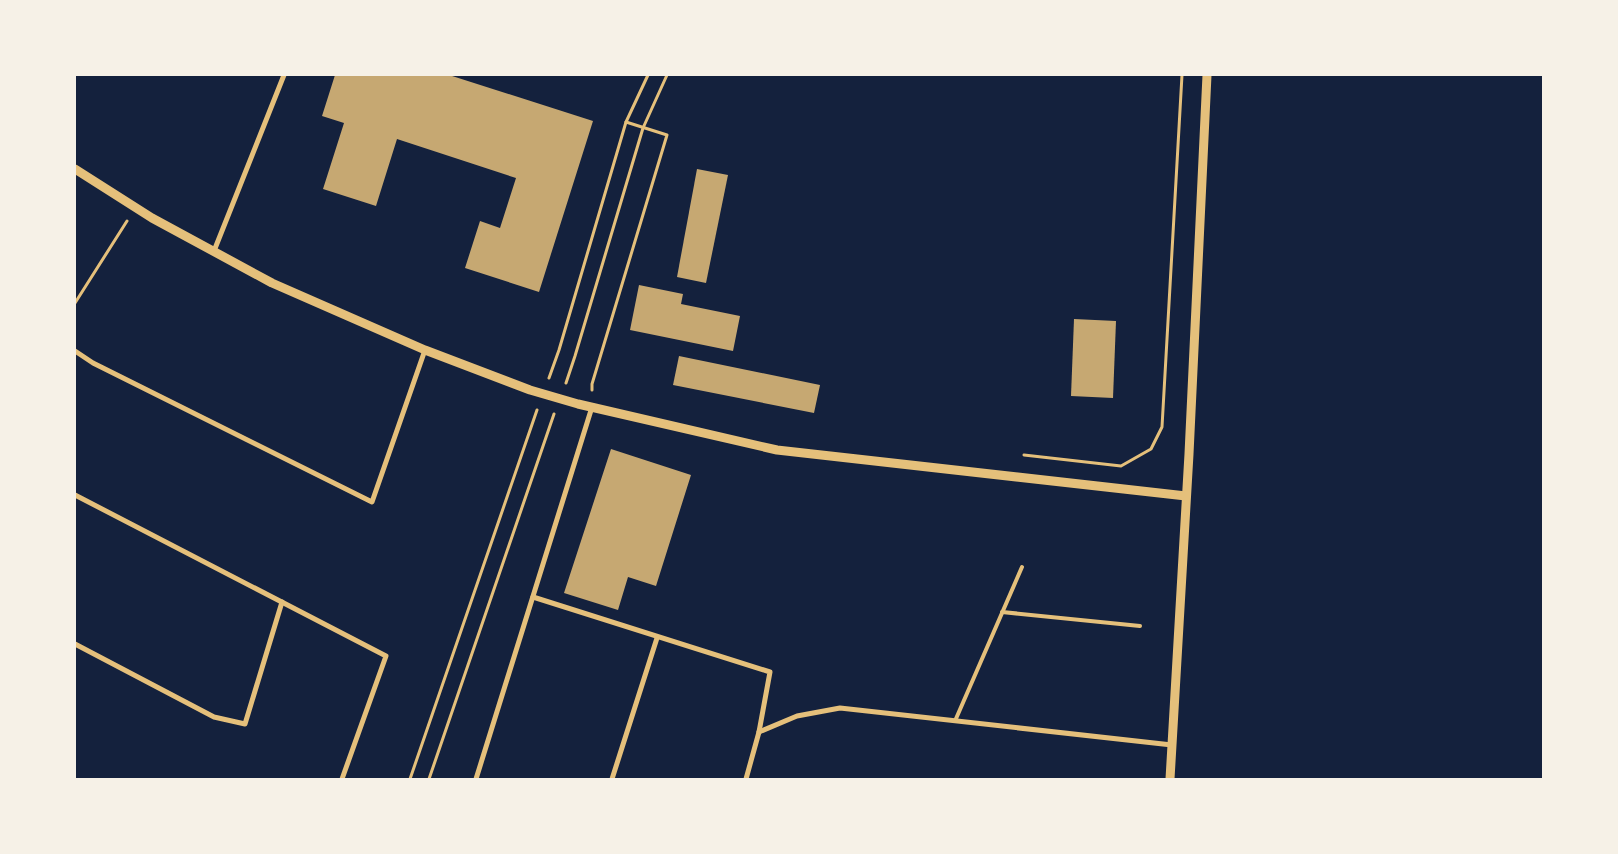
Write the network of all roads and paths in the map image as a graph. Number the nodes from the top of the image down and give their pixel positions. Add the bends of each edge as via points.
1 (284, 75) edge
2 (648, 75) edge
3 (667, 75) edge
4 (1182, 75) edge
5 (1207, 75) edge
6 (626, 122) junction
7 (643, 128) junction
8 (75, 169) edge
9 (136, 208) junction
10 (214, 251) junction
11 (75, 303) edge
12 (425, 350) junction
13 (75, 351) edge
14 (546, 384) dead end
15 (563, 390) dead end
16 (540, 401) dead end
17 (592, 406) junction
18 (557, 407) dead end
19 (1024, 455) dead end
20 (75, 495) edge
21 (1186, 496) junction
22 (1022, 567) dead end
23 (533, 597) junction
24 (282, 602) junction
25 (1002, 612) junction
26 (1140, 626) dead end
27 (657, 638) junction
28 (75, 644) edge
29 (955, 721) junction
30 (760, 732) junction
31 (1172, 745) junction
32 (342, 779) edge
33 (410, 779) edge
34 (429, 779) edge
35 (476, 779) edge
36 (612, 779) edge
37 (746, 779) edge
38 (1170, 779) edge

1 - 10 street
2 - 6 path
3 - 7 path
4 - 19 path via 1162,427 1151,449 1121,466
5 - 21 street
6 - 7 path
6 - 14 path via 559,350
7 - 15 path
7 - 17 path via 667,135 592,384
8 - 9 street
9 - 10 street
9 - 11 path
10 - 12 street via 272,282
12 - 13 street via 372,502 93,363
12 - 17 street via 530,390
16 - 33 path
17 - 21 street via 777,450
17 - 23 street
18 - 34 path
20 - 24 street
21 - 31 street
22 - 25 lane
23 - 27 street
23 - 35 street
24 - 28 street via 245,724 214,717
24 - 32 street via 386,656
25 - 26 lane
25 - 29 lane
27 - 30 street via 770,672
27 - 36 street
29 - 30 street via 840,708 797,716
29 - 31 street
30 - 37 street
31 - 38 street

